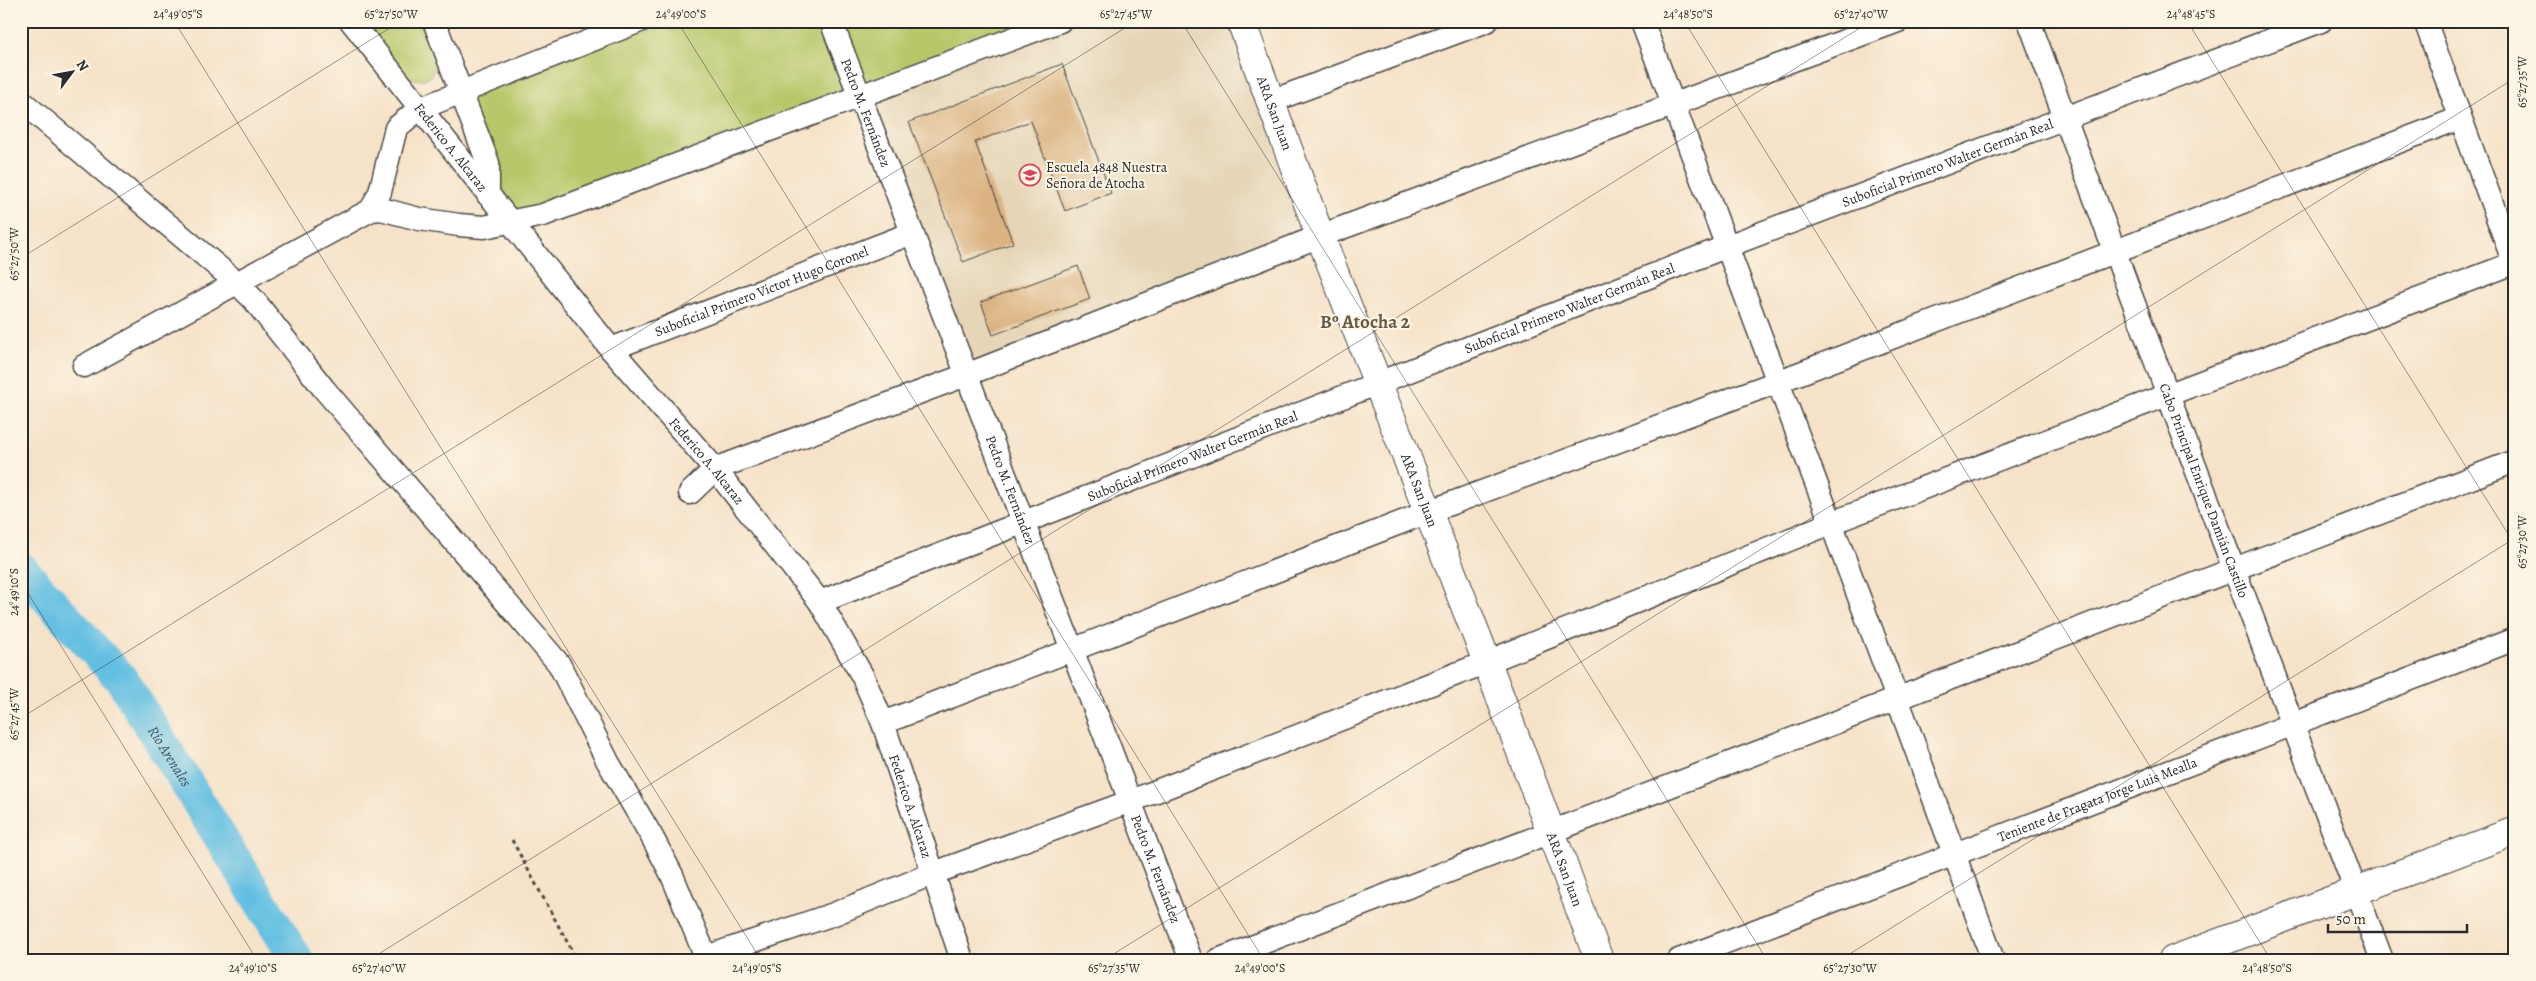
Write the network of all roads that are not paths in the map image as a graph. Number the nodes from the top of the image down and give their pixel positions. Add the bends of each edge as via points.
1 (351, 21) edge
2 (434, 21) edge
3 (640, 21) edge
4 (831, 21) edge
5 (1060, 21) edge
6 (1241, 21) edge
7 (1487, 21) edge
8 (1642, 21) edge
9 (1898, 21) edge
10 (2029, 21) edge
11 (2321, 21) edge
12 (2425, 21) edge
13 (462, 92) junction
14 (859, 95) junction
15 (21, 100) edge
16 (1270, 102) junction
17 (1674, 106) junction
18 (419, 109) junction
19 (2064, 117) junction
20 (2460, 118) junction
21 (488, 195) junction
22 (371, 210) junction
23 (510, 221) junction
24 (912, 233) junction
25 (1320, 236) junction
26 (1725, 247) junction
27 (2113, 250) junction
28 (2514, 264) edge
29 (236, 282) junction
30 (611, 349) junction
31 (84, 366) dead end
32 (966, 375) junction
33 (1777, 382) junction
34 (1377, 383) junction
35 (2168, 395) junction
36 (2515, 461) edge
37 (715, 470) junction
38 (690, 493) dead end
39 (1428, 512) junction
40 (1023, 522) junction
41 (1831, 523) junction
42 (2235, 572) junction
43 (820, 602) junction
44 (2515, 639) edge
45 (1073, 651) junction
46 (1487, 662) junction
47 (1897, 698) junction
48 (883, 723) junction
49 (2293, 725) junction
50 (1131, 801) junction
51 (2515, 831) edge
52 (1550, 832) junction
53 (1954, 854) junction
54 (934, 873) junction
55 (2357, 892) junction
56 (707, 958) edge
57 (962, 960) edge
58 (1191, 960) edge
59 (1218, 960) edge
60 (1599, 960) edge
61 (1679, 960) edge
62 (1993, 960) edge
63 (2173, 960) edge
64 (2382, 960) edge

1 - 18 street, Federico A. Alcaraz
2 - 13 street
3 - 13 street
4 - 14 street, Pedro M. Fernández
5 - 14 street
6 - 16 street, ARA San Juan
7 - 16 street
8 - 17 street
9 - 17 street
10 - 19 street, Cabo Principal Enrique Damián Castillo
11 - 19 street, Suboficial Primero Walter Germán Real
12 - 20 street
13 - 18 street
13 - 21 street via 488,163
14 - 23 street via 544,215
14 - 24 street, Pedro M. Fernández
15 - 29 street
16 - 25 street, ARA San Juan
17 - 25 street
17 - 26 street
18 - 21 street, Federico A. Alcaraz
18 - 22 street via 396,128 380,192
19 - 26 street, Suboficial Primero Walter Germán Real
19 - 27 street, Cabo Principal Enrique Damián Castillo
20 - 27 street
20 - 28 street
21 - 23 street, Federico A. Alcaraz
22 - 23 street via 484,227
22 - 29 street
23 - 30 street, Federico A. Alcaraz
24 - 30 street, Suboficial Primero Víctor Hugo Coronel
24 - 32 street, Pedro M. Fernández
25 - 32 street
25 - 34 street, ARA San Juan
26 - 33 street
26 - 34 street, Suboficial Primero Walter Germán Real
27 - 33 street
27 - 35 street, Cabo Principal Enrique Damián Castillo
28 - 35 street
29 - 31 street
29 - 56 street via 559,664 608,762 656,844
30 - 37 street, Federico A. Alcaraz
32 - 37 street
32 - 40 street, Pedro M. Fernández
33 - 39 street
33 - 41 street
34 - 39 street, ARA San Juan
34 - 40 street, Suboficial Primero Walter Germán Real
35 - 41 street
35 - 42 street, Cabo Principal Enrique Damián Castillo
36 - 42 street
37 - 38 street
37 - 43 street, Federico A. Alcaraz
39 - 45 street
39 - 46 street, ARA San Juan
40 - 43 street, Suboficial Primero Walter Germán Real
40 - 45 street, Pedro M. Fernández
41 - 46 street
41 - 47 street
42 - 47 street
42 - 49 street, Cabo Principal Enrique Damián Castillo
43 - 48 street, Federico A. Alcaraz via 863,677
44 - 49 street, Teniente de Fragata Jorge Luis Mealla
45 - 48 street
45 - 50 street, Pedro M. Fernández
46 - 50 street
46 - 52 street, ARA San Juan
47 - 52 street
47 - 53 street
48 - 54 street, Federico A. Alcaraz
49 - 53 street, Teniente de Fragata Jorge Luis Mealla
49 - 55 street, Cabo Principal Enrique Damián Castillo
50 - 54 street
50 - 58 street, Pedro M. Fernández
51 - 55 street
52 - 59 street
52 - 60 street, ARA San Juan
53 - 61 street, Teniente de Fragata Jorge Luis Mealla
53 - 62 street
54 - 56 street via 834,914
54 - 57 street, Federico A. Alcaraz
55 - 63 street
55 - 64 street, Cabo Principal Enrique Damián Castillo

